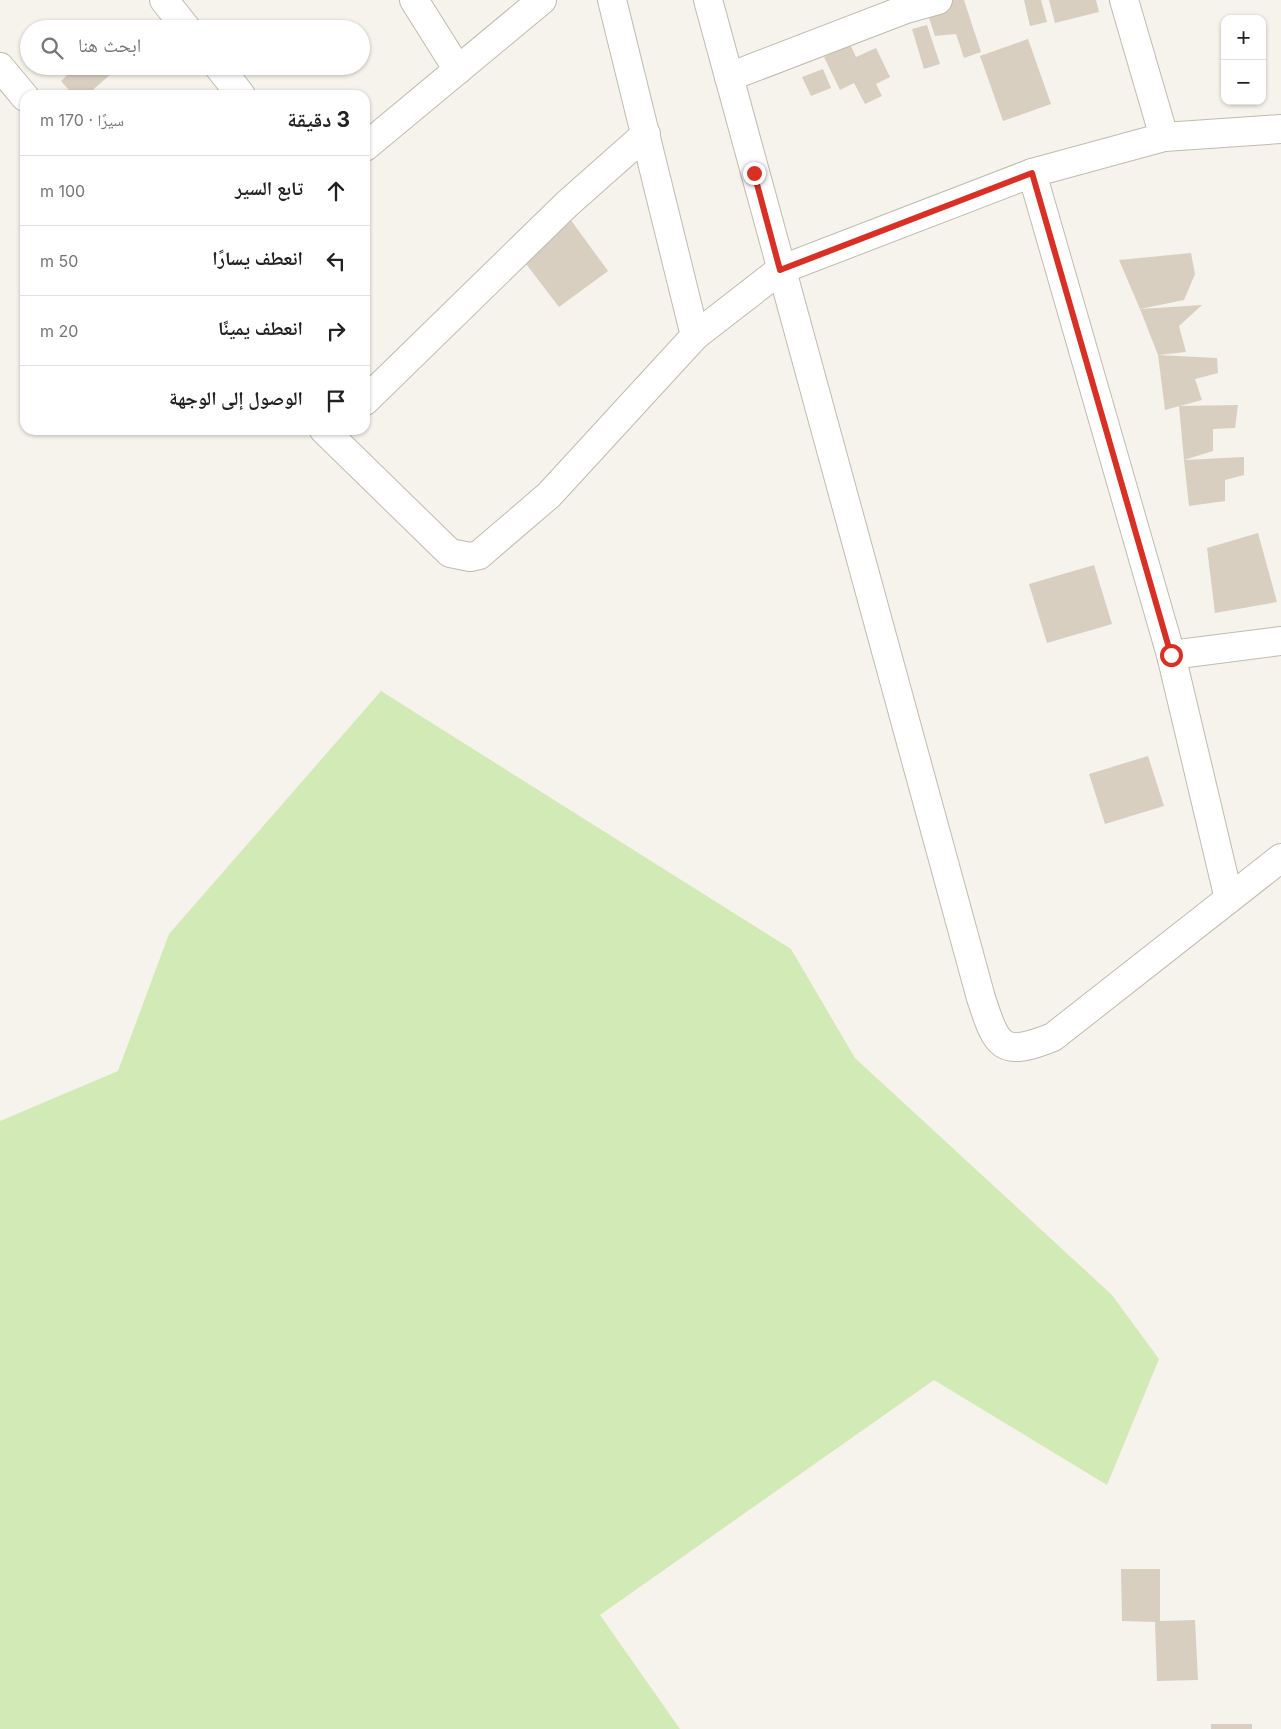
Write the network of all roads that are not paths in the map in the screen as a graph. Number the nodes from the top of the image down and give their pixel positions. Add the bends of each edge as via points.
1 (164, 0) edge
2 (414, 0) edge
3 (542, 0) edge
4 (612, 0) edge
5 (708, 0) edge
6 (938, 0) edge
7 (1124, 0) edge
8 (905, 4) edge
9 (181, 20) edge
10 (0, 67) edge
11 (458, 70) junction
12 (225, 75) edge
13 (729, 77) junction
14 (237, 90) edge
15 (20, 91) edge
16 (1281, 129) edge
17 (646, 134) junction
18 (1164, 137) junction
19 (370, 143) edge
20 (1032, 173) junction
21 (780, 270) junction
22 (695, 336) junction
23 (370, 396) edge
24 (332, 435) edge
25 (1281, 641) edge
26 (1171, 655) junction
27 (1281, 858) edge
28 (1228, 899) junction

1 - 9 street
2 - 11 street
3 - 11 street
4 - 17 street
5 - 13 street
6 - 8 street
7 - 18 street
8 - 13 street
10 - 15 street
11 - 19 street
12 - 14 street
13 - 21 street
16 - 18 street
17 - 22 street
17 - 23 street via 568,204
18 - 20 street
20 - 21 street
20 - 26 street
21 - 22 street
21 - 28 street via 981,998 996,1038 1005,1045 1026,1048 1054,1037
22 - 24 street via 549,495 479,555 470,557 450,553
25 - 26 street
26 - 28 street
27 - 28 street

